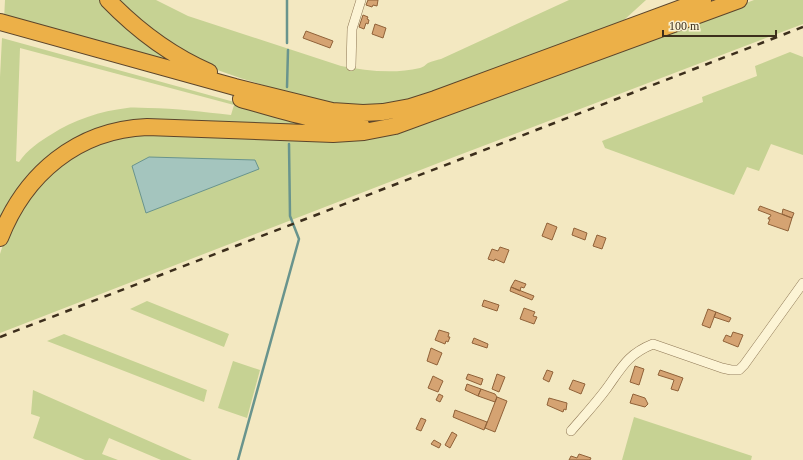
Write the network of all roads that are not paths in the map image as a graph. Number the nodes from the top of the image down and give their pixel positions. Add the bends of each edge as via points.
1 (108, 0) edge
2 (361, 0) edge
3 (703, 0) edge
4 (739, 0) edge
5 (0, 22) edge
6 (0, 33) edge
7 (351, 66) dead end
8 (274, 96) junction
9 (411, 120) junction
10 (0, 238) edge
11 (803, 283) edge
12 (571, 431) dead end

1 - 8 highway via 153,40 194,66
2 - 7 street via 352,29
3 - 8 highway via 435,99 396,110 363,114 342,112
4 - 9 highway
5 - 8 highway
6 - 9 highway via 318,120 361,124
9 - 10 highway via 384,128 347,134 151,127 102,136 76,147 41,173 15,205
11 - 12 street via 739,370 722,368 653,344 632,355

